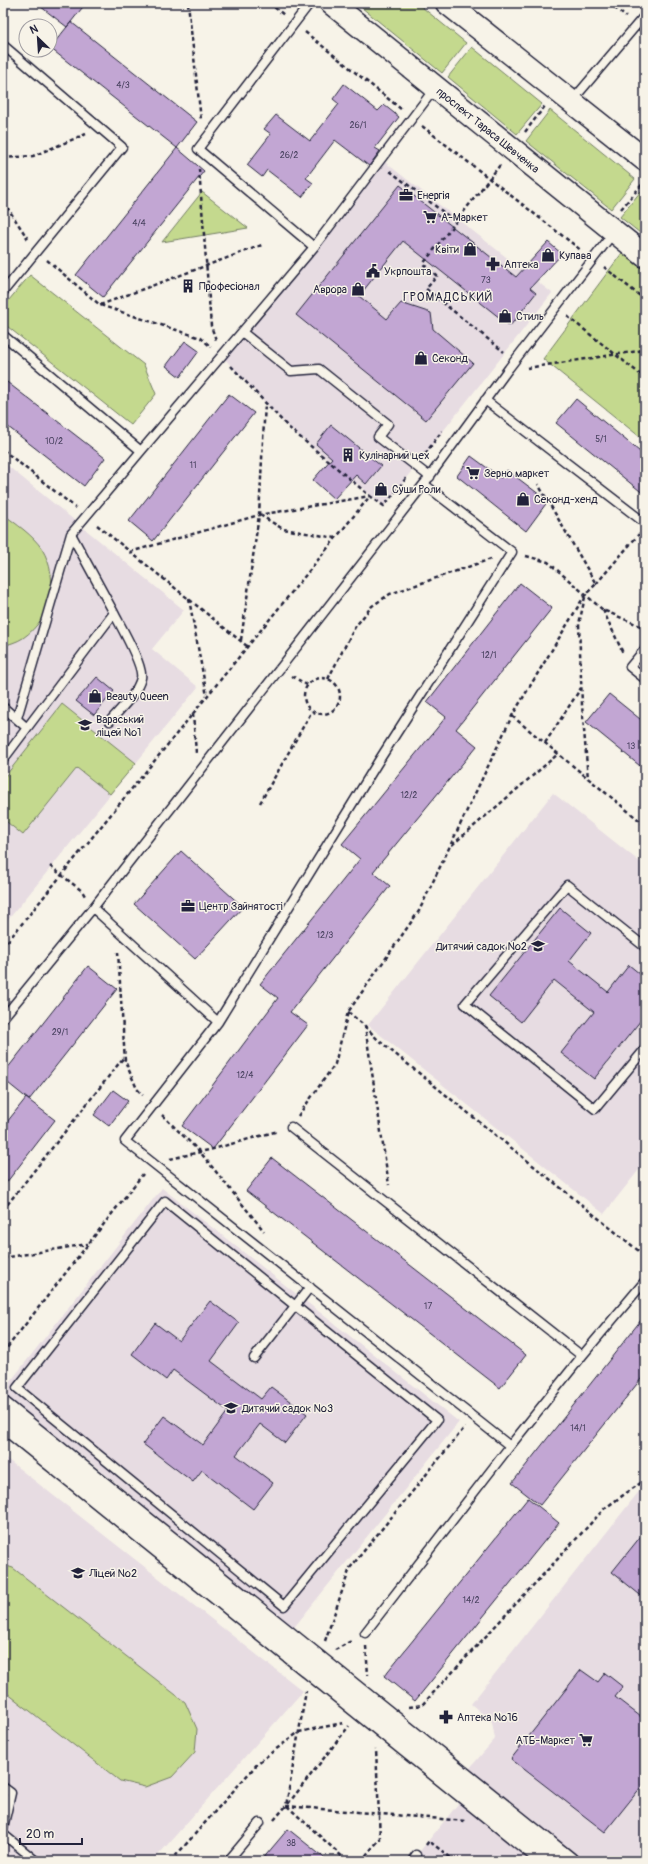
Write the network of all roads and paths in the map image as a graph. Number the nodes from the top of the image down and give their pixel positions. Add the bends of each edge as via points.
1 (188, 3) edge
2 (269, 3) edge
3 (310, 3) edge
4 (331, 3) edge
5 (447, 3) edge
6 (645, 15) edge
7 (294, 23) junction
8 (3, 45) edge
9 (436, 87) junction
10 (564, 97) junction
11 (412, 118) junction
12 (100, 128) junction
13 (198, 149) junction
14 (512, 149) junction
15 (3, 158) edge
16 (645, 160) edge
17 (379, 162) junction
18 (490, 179) junction
19 (645, 180) edge
20 (3, 201) edge
21 (456, 222) junction
22 (611, 229) junction
23 (262, 245) dead end
24 (314, 247) junction
25 (36, 251) junction
26 (645, 256) edge
27 (593, 259) junction
28 (207, 264) junction
29 (3, 292) edge
30 (645, 300) edge
31 (100, 305) junction
32 (556, 307) junction
33 (242, 332) junction
34 (3, 335) edge
35 (509, 346) dead end
36 (645, 350) edge
37 (504, 352) junction
38 (615, 355) junction
39 (222, 356) junction
40 (500, 358) dead end
41 (515, 360) junction
42 (645, 378) edge
43 (485, 400) junction
44 (265, 402) junction
45 (443, 430) dead end
46 (3, 450) edge
47 (141, 451) junction
48 (415, 466) junction
49 (430, 477) junction
50 (424, 484) junction
51 (538, 484) dead end
52 (370, 496) junction
53 (260, 515) junction
54 (86, 517) junction
55 (645, 523) edge
56 (640, 533) dead end
57 (71, 534) junction
58 (336, 538) junction
59 (130, 552) junction
60 (512, 552) junction
61 (596, 584) junction
62 (585, 595) junction
63 (188, 599) junction
64 (603, 610) junction
65 (114, 613) junction
66 (645, 628) edge
67 (241, 641) junction
68 (248, 646) junction
69 (645, 649) edge
70 (630, 667) junction
71 (328, 679) junction
72 (645, 679) edge
73 (581, 687) junction
74 (207, 697) junction
75 (3, 707) edge
76 (312, 711) junction
77 (193, 714) junction
78 (512, 716) junction
79 (17, 718) junction
80 (110, 721) dead end
81 (27, 728) junction
82 (545, 743) junction
83 (558, 754) junction
84 (3, 760) edge
85 (197, 775) junction
86 (588, 779) junction
87 (260, 803) dead end
88 (645, 825) edge
89 (450, 846) junction
90 (50, 866) dead end
91 (61, 874) junction
92 (92, 908) junction
93 (117, 931) junction
94 (3, 946) edge
95 (645, 947) edge
96 (348, 1012) junction
97 (3, 1018) edge
98 (218, 1022) junction
99 (364, 1026) junction
100 (645, 1049) edge
101 (124, 1056) junction
102 (153, 1106) junction
103 (291, 1127) junction
104 (200, 1152) junction
105 (152, 1162) junction
106 (392, 1207) junction
107 (3, 1210) edge
108 (265, 1232) dead end
109 (89, 1244) junction
110 (645, 1256) edge
111 (3, 1258) edge
112 (645, 1281) edge
113 (310, 1287) junction
114 (295, 1306) junction
115 (3, 1353) edge
116 (582, 1356) junction
117 (254, 1358) dead end
118 (3, 1405) edge
119 (472, 1417) junction
120 (3, 1424) edge
121 (510, 1446) junction
122 (645, 1480) edge
123 (365, 1633) junction
124 (314, 1665) junction
125 (361, 1711) junction
126 (379, 1717) junction
127 (299, 1732) junction
128 (3, 1787) edge
129 (286, 1806) junction
130 (379, 1814) junction
131 (260, 1823) joint
132 (498, 1823) junction
133 (3, 1828) edge
134 (3, 1834) edge
135 (414, 1858) edge
136 (36, 1861) edge
137 (171, 1861) edge
138 (228, 1861) edge
139 (347, 1861) edge
140 (361, 1861) edge
141 (455, 1861) edge
142 (545, 1861) edge
143 (570, 1861) edge

1 - 13 path via 202,115
2 - 7 path
3 - 7 lane
4 - 9 main road, проспект Тараса Шевченка
5 - 10 main road
6 - 10 lane
7 - 11 path
7 - 13 lane
8 - 12 lane
9 - 11 lane
9 - 14 main road, проспект Тараса Шевченка
10 - 14 path
10 - 16 main road
11 - 17 lane
11 - 18 path
12 - 15 path via 33,156
12 - 25 lane via 122,147
13 - 24 lane
13 - 28 path
14 - 18 path
14 - 22 main road, проспект Тараса Шевченка
17 - 21 path
17 - 24 lane
18 - 21 path
18 - 27 path
19 - 22 path
20 - 25 path
21 - 37 path via 423,264 437,276 426,289
22 - 26 main road, проспект Тараса Шевченка
22 - 27 lane
23 - 28 path
24 - 33 lane
25 - 29 lane
25 - 31 path
27 - 30 path
27 - 32 lane
28 - 31 path
28 - 39 path via 212,326
31 - 39 path via 201,338
32 - 38 path
32 - 41 lane
33 - 39 lane
33 - 48 lane via 291,371 319,369 388,424 378,437
34 - 47 lane
35 - 37 path
36 - 38 path
37 - 40 path
37 - 41 path
38 - 41 path via 525,369
38 - 42 path
39 - 44 path
39 - 47 lane
41 - 43 lane
43 - 49 lane
43 - 55 lane
44 - 52 path via 288,427
44 - 53 path
45 - 48 path
46 - 54 path
47 - 54 lane
48 - 49 lane
48 - 52 path via 384,506
49 - 50 lane
50 - 60 lane
50 - 85 lane
51 - 61 path
52 - 53 path
52 - 58 path
53 - 58 path via 283,529
53 - 59 path
53 - 67 path
54 - 57 lane
54 - 59 path
56 - 61 path
57 - 65 lane
57 - 79 lane
58 - 68 path
59 - 63 path
60 - 62 path via 548,562
60 - 71 path via 390,594 372,606 355,627
60 - 98 lane via 378,762
61 - 62 path
62 - 64 path
62 - 73 path via 579,624
62 - 78 path
63 - 67 path
63 - 74 path
64 - 66 path
64 - 70 path
65 - 80 lane via 138,661 142,676 136,689
65 - 81 lane
67 - 68 path
68 - 74 path
69 - 70 lane
70 - 72 lane
71 - 76 path via 316,678 307,685 304,697
71 - 76 path via 337,686 340,698 338,704 324,714
73 - 82 path
73 - 86 path
74 - 77 path
75 - 79 lane
76 - 87 path
77 - 85 path
77 - 91 path
78 - 82 path
78 - 89 path
79 - 81 lane
81 - 84 lane
82 - 83 path
83 - 86 path
83 - 89 path
85 - 92 lane
86 - 88 path
89 - 96 path via 420,911
90 - 91 path
91 - 92 path via 82,891
91 - 94 path
92 - 93 lane
92 - 97 lane
93 - 98 lane
93 - 101 path
95 - 100 lane via 567,885 465,1004 595,1109
96 - 99 path
96 - 103 path via 335,1064
98 - 102 lane
99 - 106 path
99 - 110 path
101 - 102 path via 137,1089
101 - 107 path
102 - 104 path
102 - 105 lane via 125,1141
103 - 104 path
103 - 106 lane
104 - 105 path
104 - 108 path
105 - 109 path
105 - 113 lane
106 - 116 lane
109 - 111 path
109 - 115 path
112 - 116 lane
113 - 114 lane
113 - 119 lane
114 - 114 lane via 437,1420 284,1606 16,1388 165,1201
114 - 117 lane
116 - 121 lane
118 - 124 street
119 - 121 lane
119 - 124 path via 350,1568
120 - 124 street
121 - 123 lane
122 - 126 path via 605,1508 422,1705
123 - 124 path
123 - 125 path
124 - 125 street
124 - 127 path
125 - 126 street
125 - 127 path
125 - 129 path
126 - 130 path
126 - 132 street
126 - 143 street
127 - 129 path
127 - 137 path via 258,1762
128 - 133 lane via 11,1793
129 - 130 path
129 - 131 path via 270,1824
129 - 139 path
130 - 132 path
130 - 140 path via 380,1839
131 - 138 lane
132 - 142 street
134 - 136 lane
135 - 141 path via 429,1841

